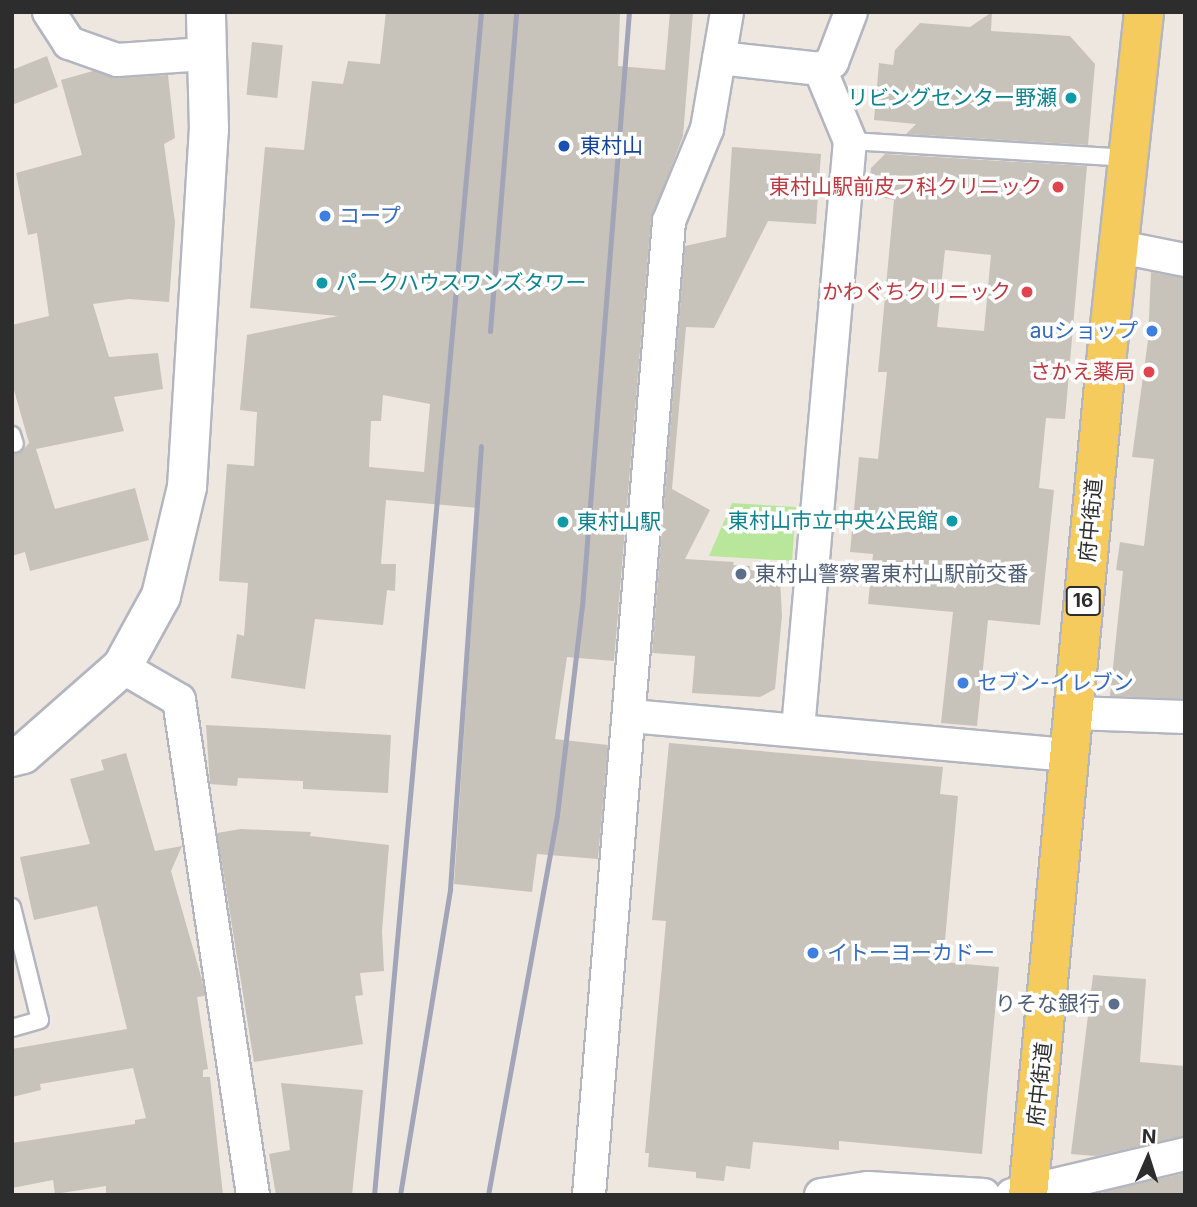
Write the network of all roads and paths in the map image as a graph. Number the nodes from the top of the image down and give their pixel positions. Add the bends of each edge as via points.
1 (49, 12) edge
2 (206, 12) edge
3 (727, 12) edge
4 (851, 12) edge
5 (1144, 12) edge
6 (205, 54) junction
7 (719, 58) junction
8 (820, 69) junction
9 (850, 141) junction
10 (1129, 158) junction
11 (1120, 247) junction
12 (1185, 260) edge
13 (122, 667) junction
14 (1072, 713) junction
15 (631, 716) junction
16 (1185, 717) edge
17 (798, 729) junction
18 (1069, 755) junction
19 (12, 757) edge
20 (12, 907) edge
21 (12, 1028) edge
22 (1185, 1154) edge
23 (1023, 1193) edge
24 (253, 1195) edge
25 (589, 1195) edge
26 (821, 1195) edge
27 (984, 1195) edge

1 - 6 street via 69,43 117,60
2 - 6 street
3 - 7 street
4 - 8 street via 832,62
5 - 10 main road, 府中街道 / 16
6 - 13 street via 209,130 187,488 161,596
7 - 8 street
7 - 15 street via 707,129 669,221
8 - 9 street
9 - 10 lane
9 - 17 street
10 - 11 main road, 府中街道 / 16
11 - 12 street
11 - 14 main road, 府中街道 / 16
13 - 19 street via 23,754
13 - 24 street via 179,700
14 - 16 street
14 - 18 main road, 府中街道 / 16
15 - 17 street
15 - 25 street
17 - 18 street
18 - 23 main road, 府中街道 / 16
20 - 21 lane via 40,1020
22 - 23 street
26 - 27 street via 868,1188

